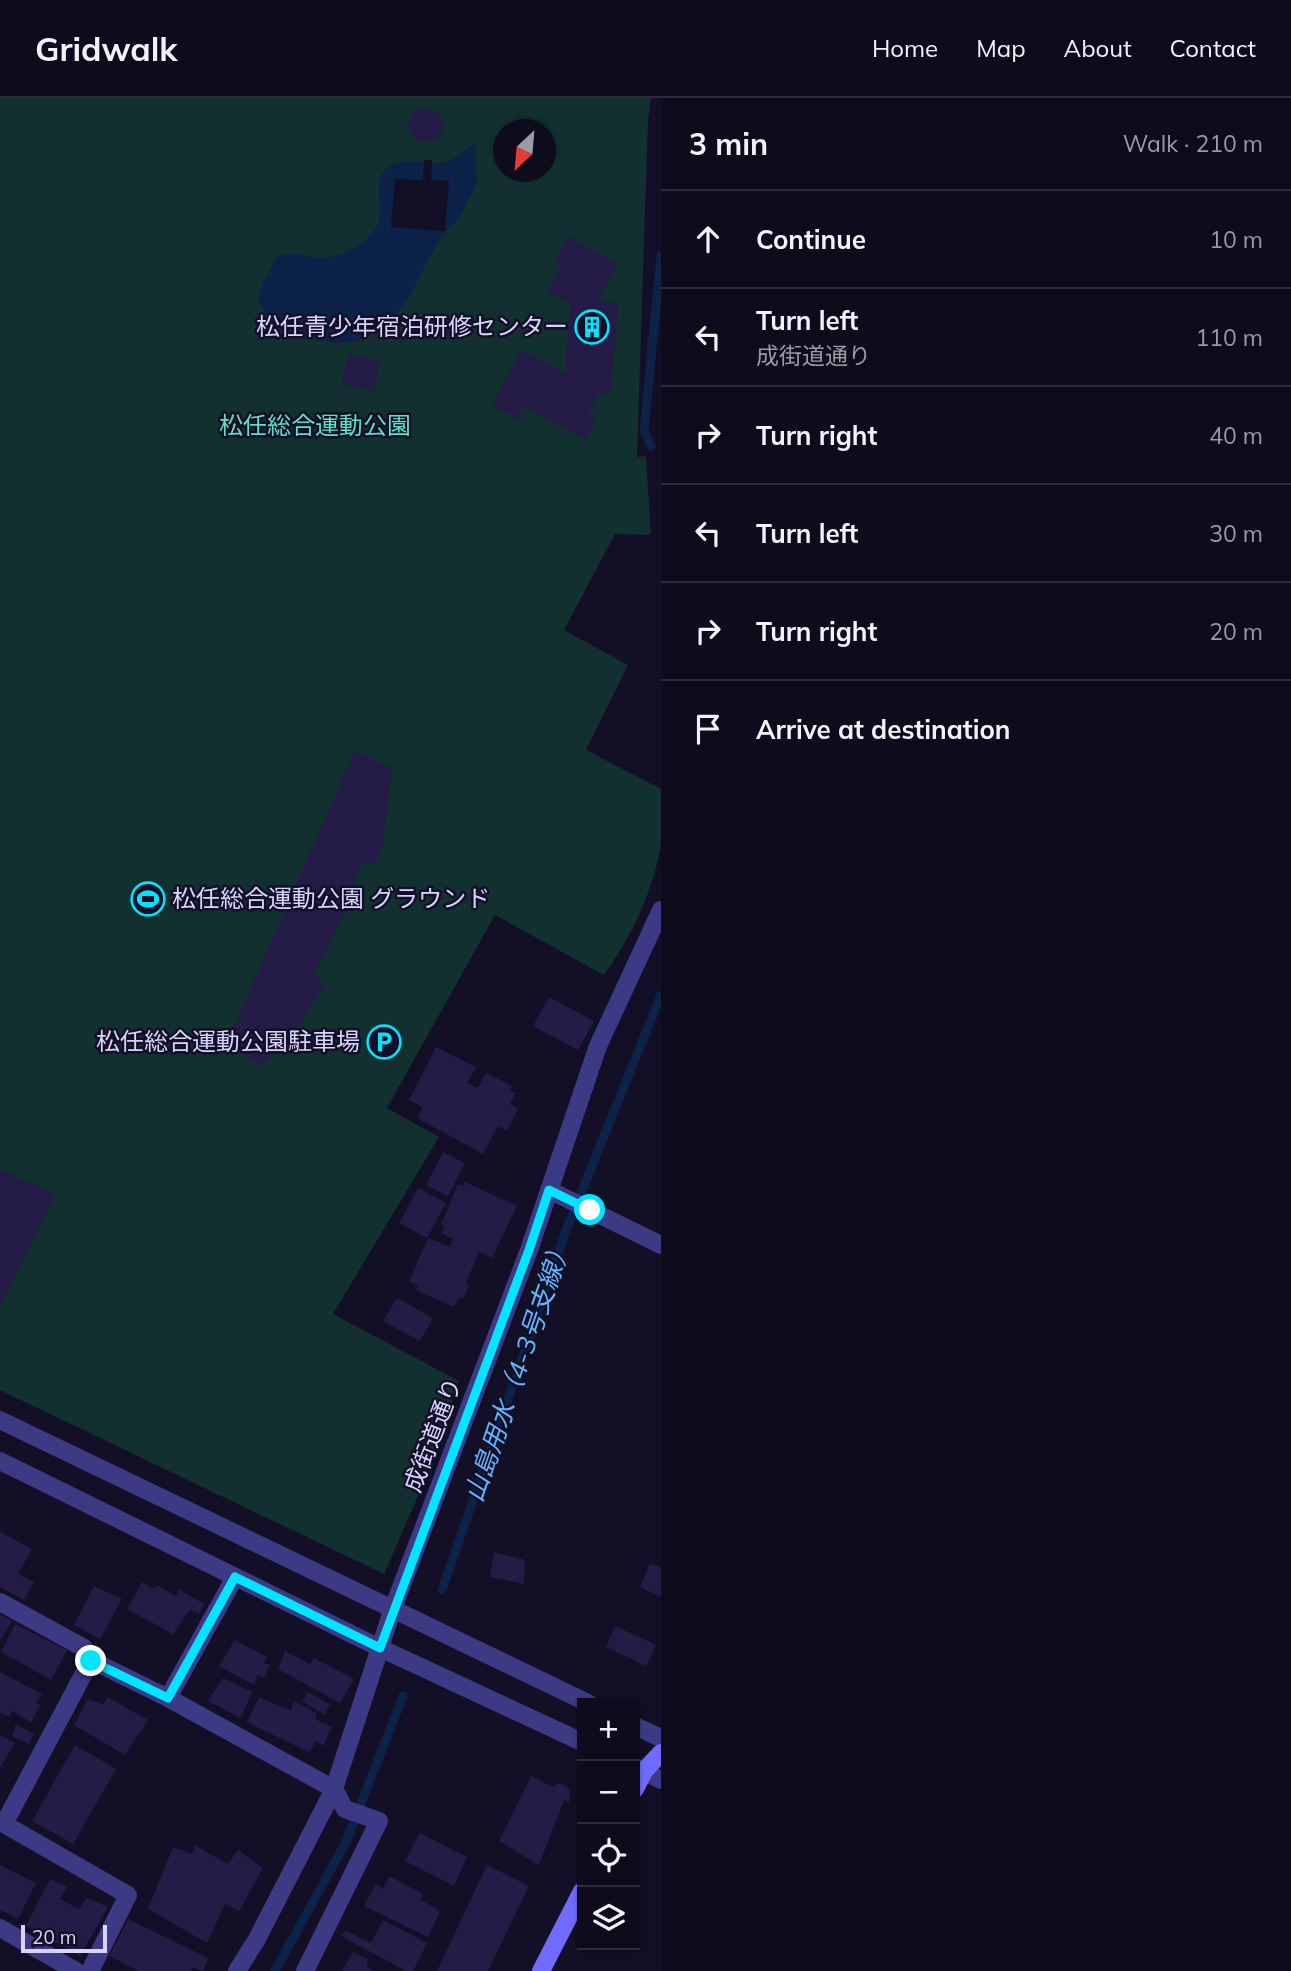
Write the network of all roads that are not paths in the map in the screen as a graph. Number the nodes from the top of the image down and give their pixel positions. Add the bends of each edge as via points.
1 (661, 910) edge
2 (549, 1190) junction
3 (661, 1245) edge
4 (0, 1420) edge
5 (0, 1461) edge
6 (235, 1577) junction
7 (0, 1602) edge
8 (392, 1611) junction
9 (380, 1648) junction
10 (91, 1661) junction
11 (168, 1698) junction
12 (577, 1698) edge
13 (640, 1728) edge
14 (661, 1738) edge
15 (577, 1740) edge
16 (661, 1753) edge
17 (640, 1768) edge
18 (640, 1770) edge
19 (661, 1780) edge
20 (334, 1789) junction
21 (577, 1901) edge
22 (0, 1928) edge
23 (76, 1971) edge
24 (90, 1971) edge
25 (237, 1971) edge
26 (305, 1971) edge
27 (541, 1971) edge

1 - 2 street, 成街道通り via 598,1046
2 - 3 street
2 - 8 street, 成街道通り
4 - 8 street
5 - 6 street
6 - 9 street
6 - 11 street
7 - 10 street via 84,1648
8 - 9 street, 成街道通り
8 - 12 street
9 - 15 street
9 - 20 street, 成街道通り
10 - 11 street
10 - 24 street via 4,1824 128,1895
11 - 20 street
13 - 14 street
16 - 17 main road
18 - 19 street
20 - 25 street, 成街道通り
20 - 26 street via 345,1809 379,1821
21 - 27 main road
22 - 23 street

